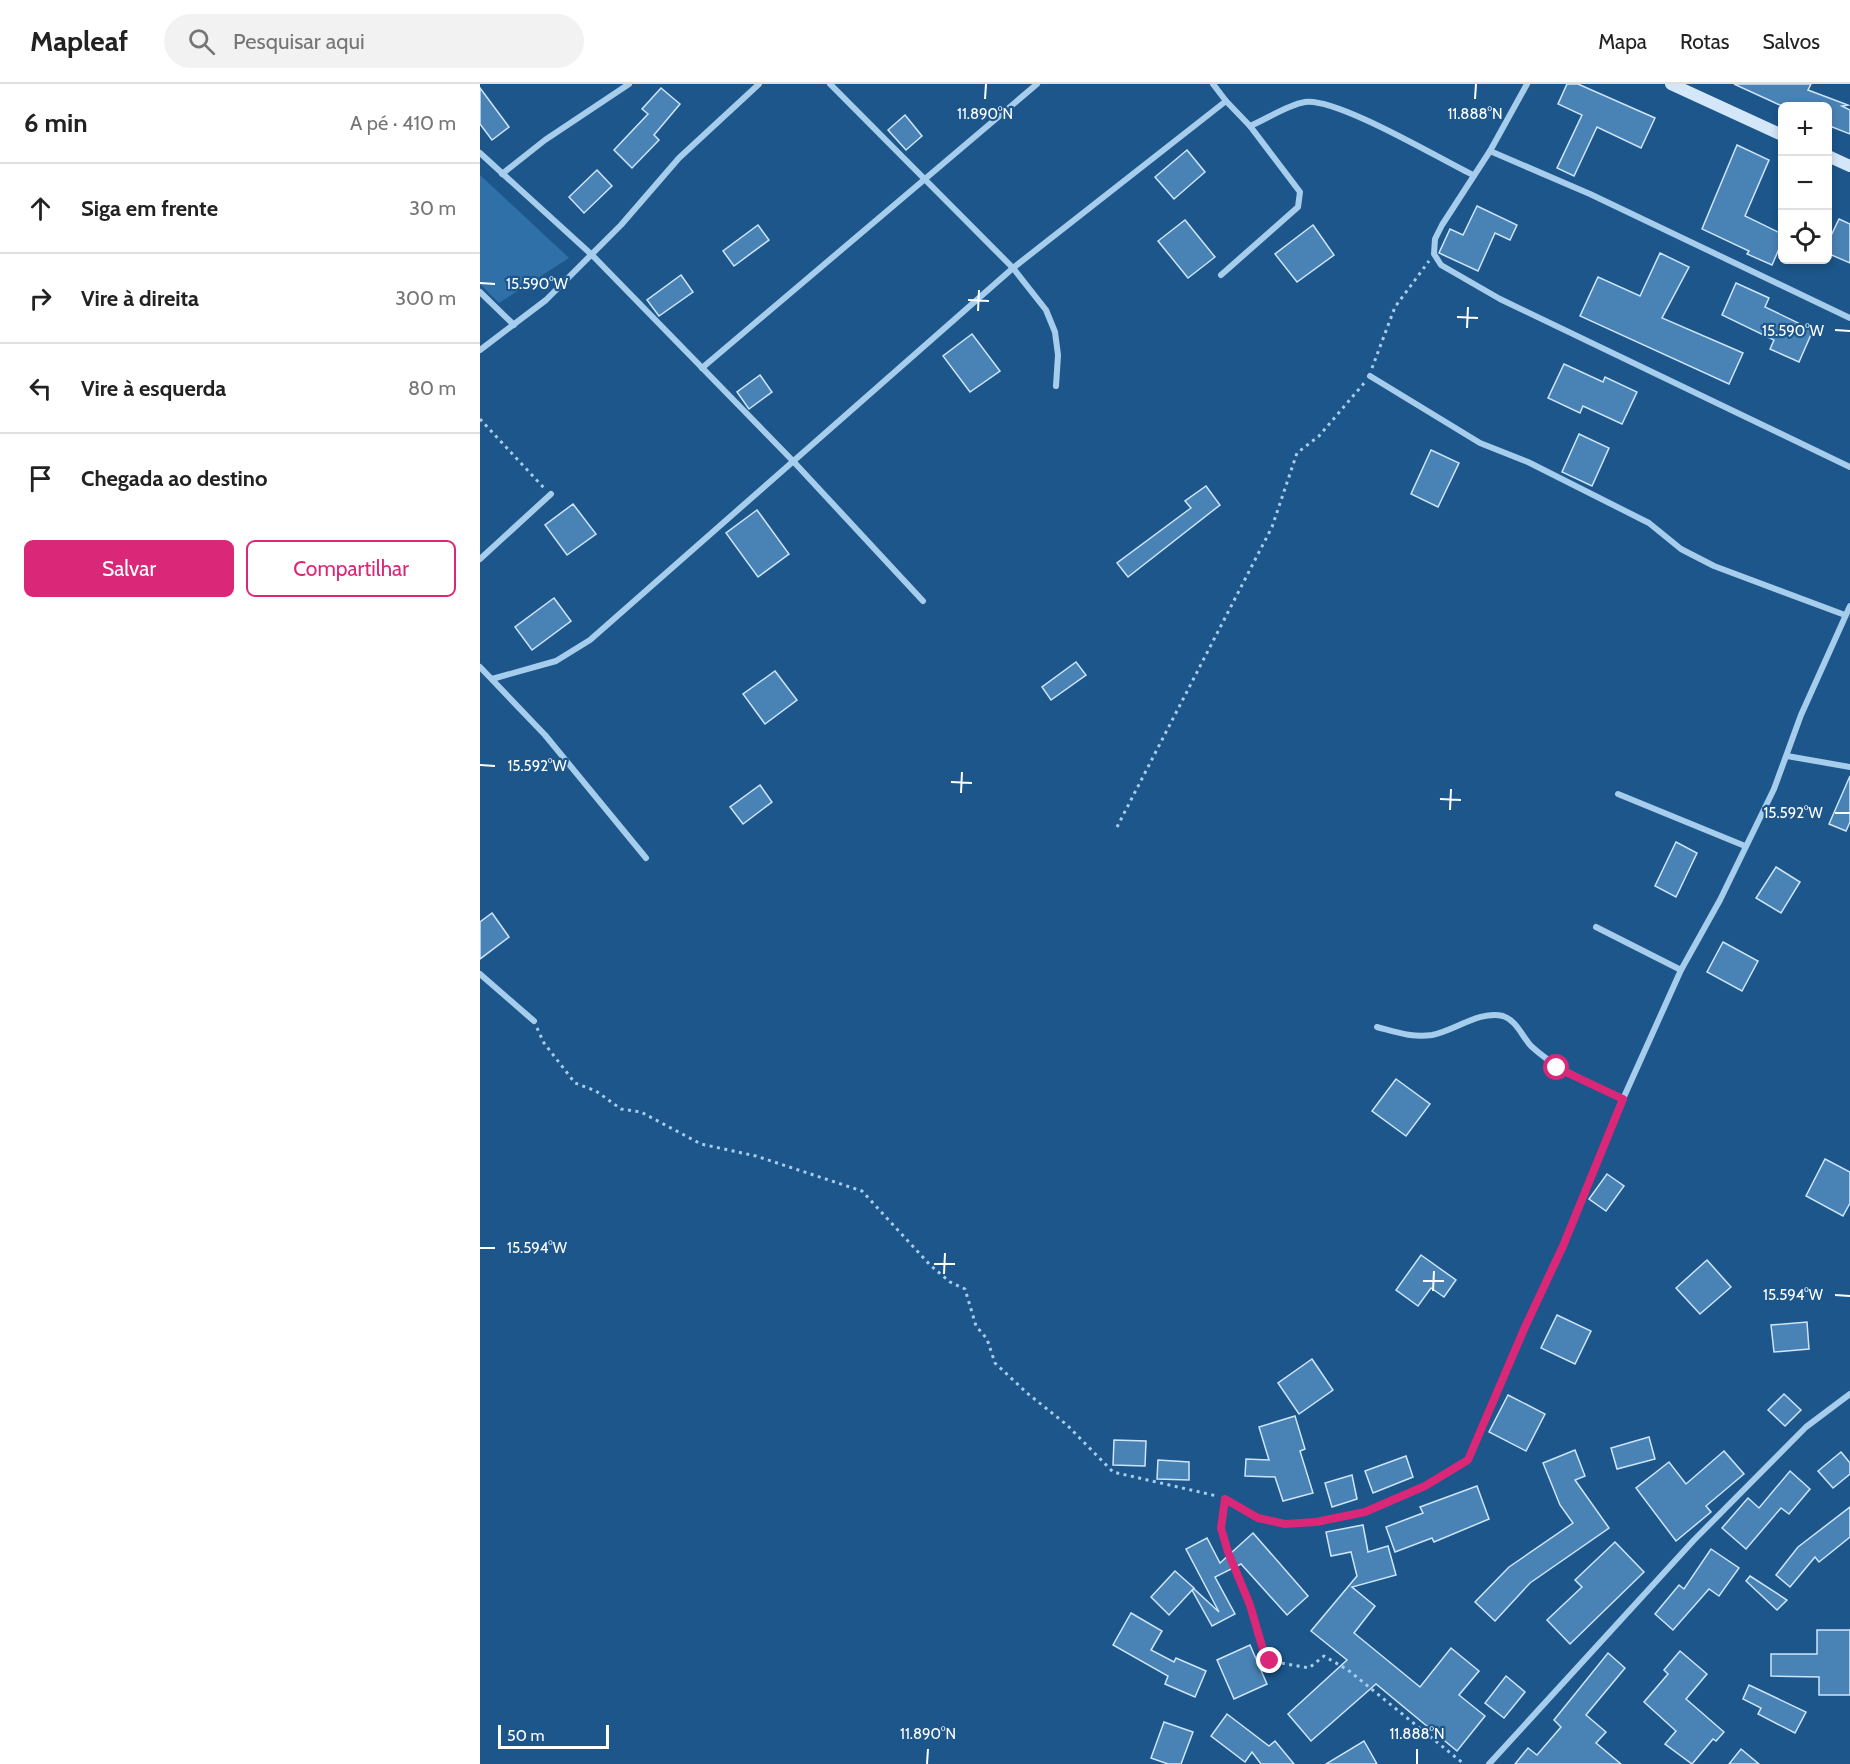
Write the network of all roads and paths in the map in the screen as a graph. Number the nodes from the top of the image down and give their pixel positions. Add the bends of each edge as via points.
1 (629, 84) edge
2 (759, 84) edge
3 (830, 84) edge
4 (1037, 84) edge
5 (1213, 84) edge
6 (1527, 84) edge
7 (1671, 84) edge
8 (1226, 101) junction
9 (1250, 126) junction
10 (1778, 133) edge
11 (1490, 151) junction
12 (480, 153) edge
13 (1832, 158) edge
14 (1850, 166) edge
15 (502, 174) junction
16 (1473, 175) junction
17 (926, 181) junction
18 (1434, 254) junction
19 (591, 255) junction
20 (1013, 268) junction
21 (1221, 275) dead end
22 (480, 292) edge
23 (1850, 318) edge
24 (514, 325) junction
25 (480, 350) edge
26 (702, 368) junction
27 (1370, 376) junction
28 (1056, 386) dead end
29 (480, 419) edge
30 (793, 461) junction
31 (1850, 467) edge
32 (551, 494) joint
33 (480, 559) edge
34 (923, 601) dead end
35 (1850, 606) edge
36 (1845, 615) junction
37 (480, 667) edge
38 (492, 679) junction
39 (1788, 756) junction
40 (1850, 767) edge
41 (1618, 794) dead end
42 (1117, 827) dead end
43 (1745, 846) junction
44 (646, 858) dead end
45 (1596, 927) dead end
46 (1681, 970) junction
47 (480, 974) edge
48 (534, 1022) joint
49 (1377, 1027) dead end
50 (1623, 1099) junction
51 (1850, 1394) edge
52 (1225, 1499) junction
53 (1464, 1764) edge
54 (1489, 1764) edge

1 - 15 street
2 - 19 street via 679,158
3 - 17 street
4 - 17 street
5 - 8 street
6 - 11 street
7 - 10 main road
8 - 9 street
8 - 20 street
9 - 16 street via 1304,102 1319,103 1345,111
9 - 21 street via 1296,183 1300,192 1298,207
11 - 16 street
11 - 23 street via 1601,199
12 - 15 street
13 - 14 main road
15 - 19 street
16 - 18 street via 1435,239
17 - 20 street
17 - 26 street
18 - 27 path via 1395,307 1378,345
18 - 31 street via 1441,265 1458,277
19 - 24 street via 546,300
19 - 26 street
20 - 28 street via 1046,310 1058,355
20 - 30 street
22 - 24 street
24 - 25 street
26 - 30 street
27 - 36 street via 1480,443 1528,462 1649,523 1681,549 1714,566
27 - 42 path via 1318,436 1297,453 1272,527
29 - 32 path
30 - 34 street
30 - 38 street via 578,649 556,661
32 - 33 street
35 - 36 street
36 - 39 street via 1801,715
37 - 38 street
38 - 44 street via 545,735
39 - 40 street
39 - 43 street
41 - 43 street
43 - 46 street
45 - 46 street
46 - 50 street
47 - 48 street
48 - 52 path via 567,1075 621,1109 641,1112 700,1144 756,1156 862,1191 930,1265 964,1289 976,1326 987,1339 995,1363 1067,1425 1113,1472
49 - 50 street via 1415,1037 1434,1035 1488,1015 1501,1016 1510,1020 1557,1068
50 - 52 street via 1468,1460 1425,1486 1365,1512 1316,1522 1285,1524 1258,1518
51 - 54 street via 1806,1427 1694,1540
52 - 53 path via 1221,1528 1270,1661 1309,1668 1324,1656 1348,1670

